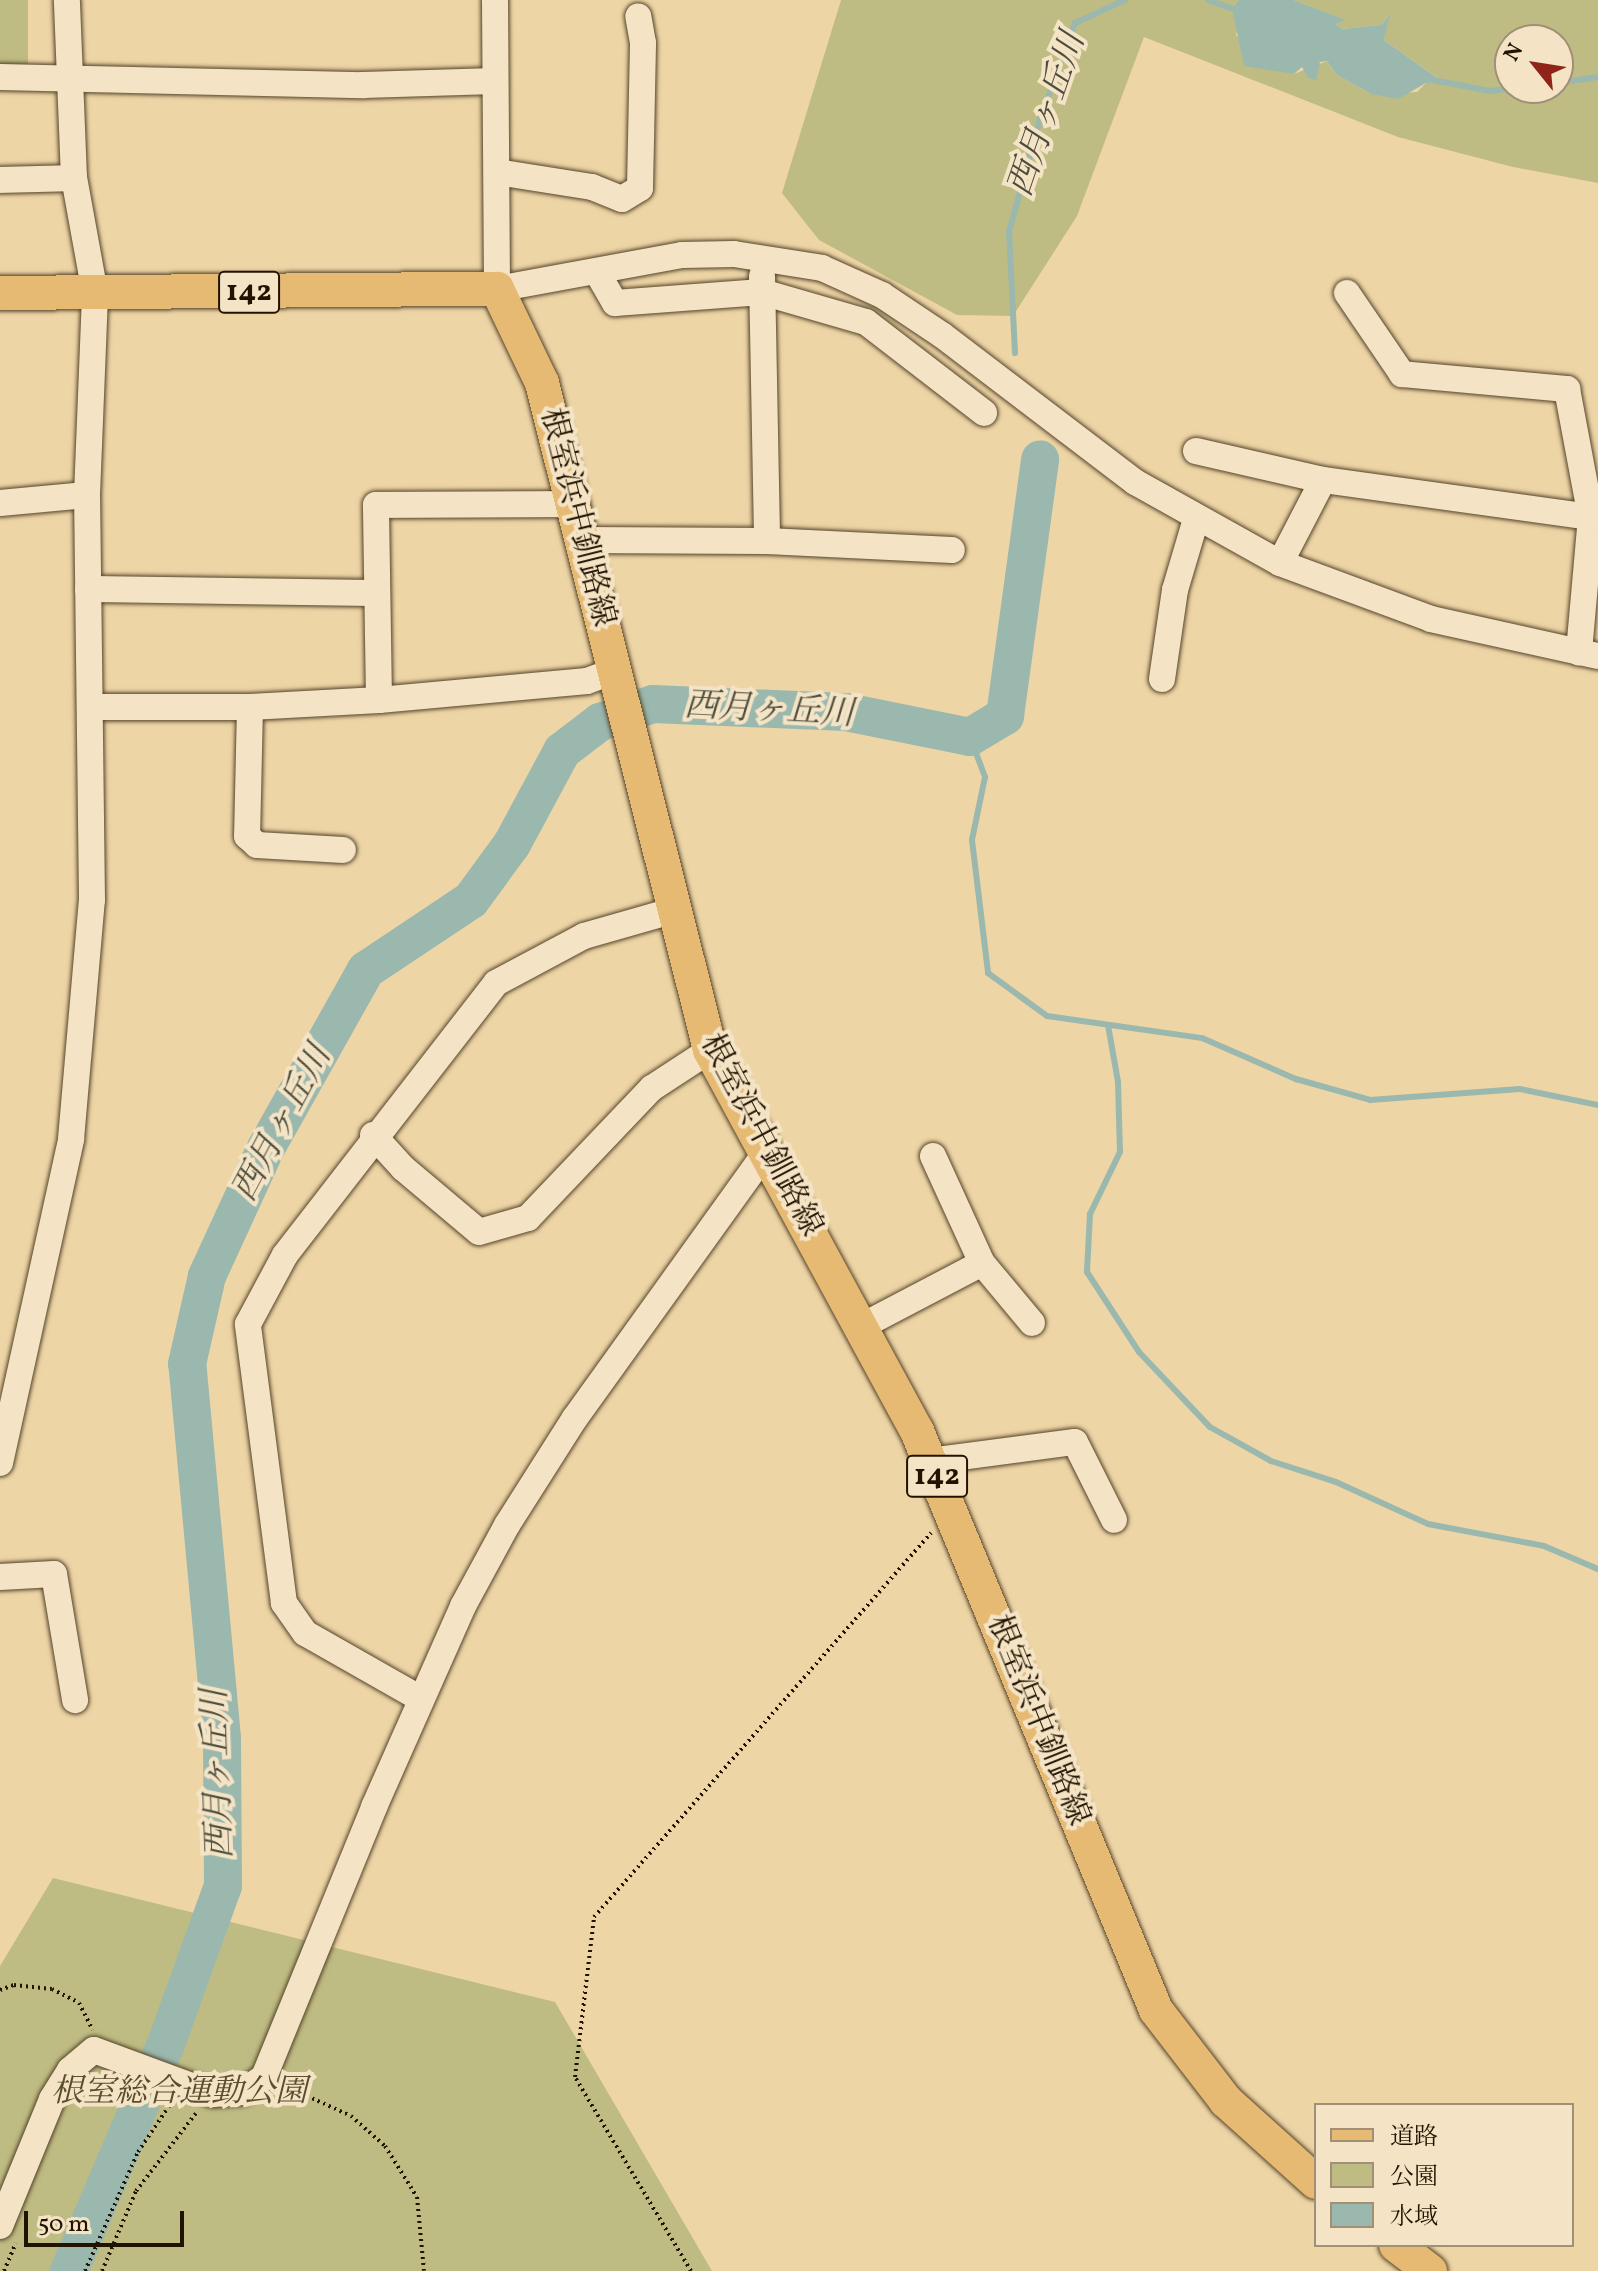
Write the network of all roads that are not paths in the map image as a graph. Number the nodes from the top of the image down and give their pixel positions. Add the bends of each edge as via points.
1 (67, 0) edge
2 (495, 0) edge
3 (638, 16) dead end
4 (0, 77) edge
5 (67, 78) junction
6 (495, 81) junction
7 (497, 172) junction
8 (74, 178) junction
9 (0, 180) edge
10 (682, 255) junction
11 (761, 257) junction
12 (597, 272) junction
13 (497, 289) junction
14 (762, 292) junction
15 (0, 293) edge
16 (95, 293) junction
17 (1347, 293) dead end
18 (685, 295) junction
19 (882, 295) junction
20 (866, 322) junction
21 (984, 413) dead end
22 (1196, 451) dead end
23 (1323, 480) junction
24 (87, 495) junction
25 (0, 503) edge
26 (571, 504) junction
27 (1594, 517) edge
28 (1196, 519) junction
29 (580, 540) junction
30 (767, 541) junction
31 (952, 550) dead end
32 (1280, 563) junction
33 (88, 589) junction
34 (377, 593) junction
35 (1588, 654) edge
36 (1162, 679) dead end
37 (618, 683) junction
38 (379, 700) junction
39 (93, 707) junction
40 (250, 707) junction
41 (343, 850) dead end
42 (672, 911) junction
43 (710, 1050) junction
44 (373, 1135) junction
45 (764, 1155) junction
46 (933, 1156) dead end
47 (982, 1263) junction
48 (1032, 1323) dead end
49 (864, 1325) junction
50 (930, 1461) junction
51 (0, 1463) edge
52 (1114, 1520) dead end
53 (0, 1577) edge
54 (421, 1699) junction
55 (75, 1700) dead end
56 (1314, 2180) edge
57 (0, 2226) edge
58 (1399, 2247) edge
59 (1430, 2271) edge

1 - 5 street
2 - 6 street
3 - 7 street via 643,43 640,188 622,199 592,187
4 - 5 street
5 - 6 street via 363,85
5 - 8 street
6 - 7 street
7 - 13 street
8 - 9 street
8 - 16 street
10 - 11 street
10 - 12 street
10 - 18 street
11 - 14 street
11 - 19 street via 822,268
12 - 13 street
12 - 18 street via 615,303
13 - 16 main road, 142
13 - 26 main road, 根室浜中釧路線 / 142 via 542,383
14 - 18 street
14 - 20 street
14 - 30 street
15 - 16 main road, 142
16 - 24 street
17 - 27 street via 1402,374 1567,389
19 - 20 street
19 - 28 street via 1087,448
20 - 21 street
22 - 23 street
23 - 27 street
23 - 32 street
24 - 25 street
24 - 33 street
26 - 29 main road, 根室浜中釧路線 / 142
26 - 34 street via 376,505
27 - 35 street
28 - 32 street
28 - 36 street via 1175,590
29 - 30 street
29 - 37 main road, 根室浜中釧路線 / 142
30 - 31 street
32 - 35 street via 1431,619
33 - 34 street
33 - 39 street
34 - 38 street
37 - 38 street via 587,681
37 - 42 main road, 根室浜中釧路線 / 142
38 - 40 street
39 - 40 street
39 - 51 street via 92,900 71,1139
40 - 41 street via 247,836 257,845
42 - 43 main road, 根室浜中釧路線 / 142
42 - 44 street via 584,936 496,983
43 - 44 street via 652,1088 528,1218 479,1232 403,1168
43 - 45 main road, 根室浜中釧路線 / 142
44 - 54 street via 285,1255 248,1324 284,1603 305,1633
45 - 49 main road, 根室浜中釧路線 / 142
45 - 54 street via 575,1418 507,1525
46 - 47 street
47 - 48 street
47 - 49 street
49 - 50 main road, 根室浜中釧路線 / 142
50 - 52 street via 1075,1442
50 - 56 main road, 根室浜中釧路線 / 142 via 1156,2010 1226,2101
53 - 55 street via 54,1574
54 - 57 street via 264,2077 242,2092 213,2094 94,2050 70,2070 52,2099
58 - 59 main road

